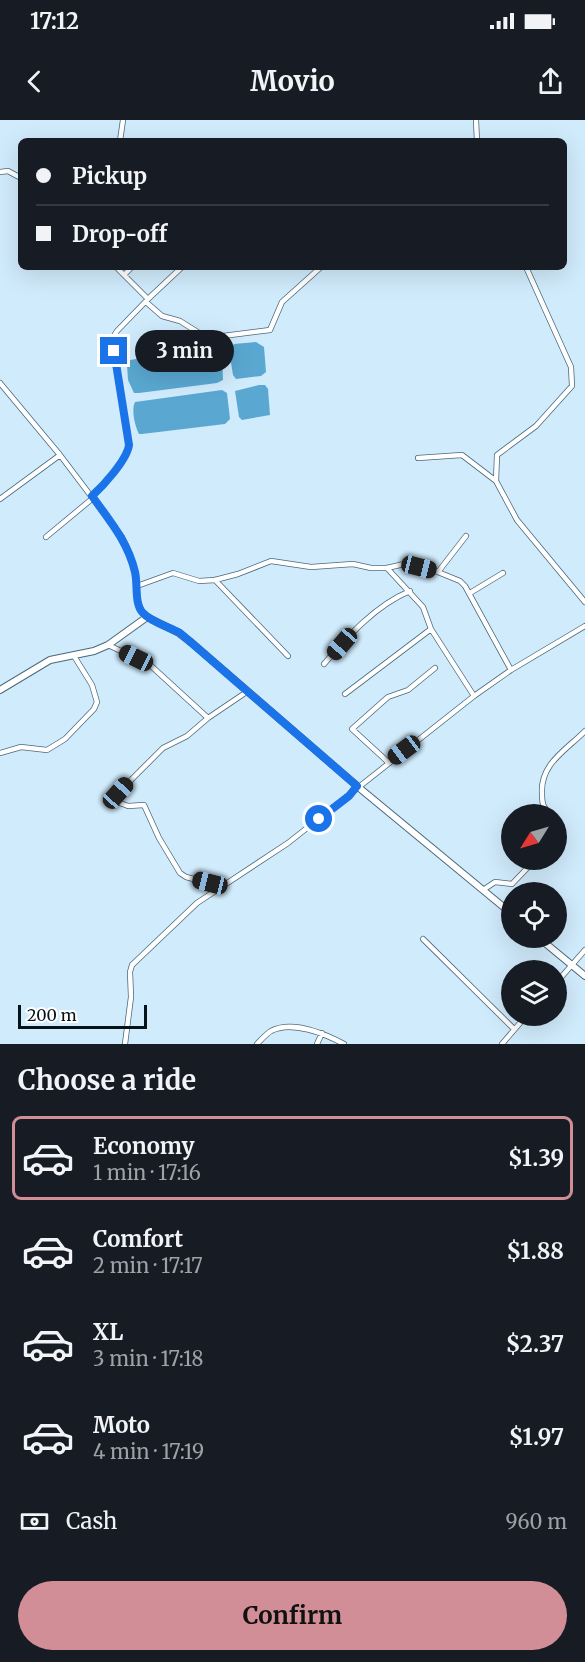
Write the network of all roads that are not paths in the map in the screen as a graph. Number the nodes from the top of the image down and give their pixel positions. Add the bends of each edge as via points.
1 (123, 120) edge
2 (476, 120) edge
3 (120, 138) edge
4 (476, 138) edge
5 (0, 172) edge
6 (18, 176) edge
7 (119, 270) edge
8 (129, 270) edge
9 (179, 270) edge
10 (318, 270) edge
11 (527, 270) edge
12 (123, 275) junction
13 (147, 300) junction
14 (0, 383) edge
15 (60, 454) junction
16 (418, 458) dead end
17 (496, 481) junction
18 (93, 497) junction
19 (0, 499) edge
20 (466, 536) dead end
21 (46, 537) dead end
22 (387, 568) junction
23 (438, 572) junction
24 (503, 573) dead end
25 (215, 579) junction
26 (137, 586) junction
27 (410, 591) junction
28 (470, 593) junction
29 (585, 602) edge
30 (147, 617) junction
31 (585, 626) edge
32 (430, 629) junction
33 (108, 645) junction
34 (74, 656) junction
35 (288, 656) dead end
36 (324, 664) dead end
37 (435, 668) dead end
38 (511, 670) junction
39 (0, 690) edge
40 (248, 691) junction
41 (345, 694) dead end
42 (474, 696) junction
43 (208, 718) junction
44 (585, 731) edge
45 (0, 753) edge
46 (388, 762) junction
47 (357, 786) junction
48 (543, 804) edge
49 (526, 870) edge
50 (224, 887) junction
51 (483, 890) junction
52 (501, 905) edge
53 (423, 939) dead end
54 (551, 948) edge
55 (585, 950) edge
56 (573, 966) junction
57 (567, 972) edge
58 (585, 976) edge
59 (517, 1026) edge
60 (514, 1029) junction
61 (322, 1033) junction
62 (125, 1044) edge
63 (257, 1044) edge
64 (317, 1044) edge
65 (344, 1044) edge
66 (502, 1044) edge

1 - 3 street
2 - 4 street
5 - 6 street
7 - 12 street
8 - 12 street
9 - 13 street
10 - 13 street via 282,302 270,330 207,338 180,321 162,316
11 - 17 street via 571,367 572,386 536,426 497,455
12 - 13 street
13 - 18 street via 112,339 129,445 128,452
14 - 15 street
15 - 18 street
15 - 19 street
16 - 17 street via 462,454
17 - 29 street via 517,520
18 - 21 street
18 - 26 street via 122,537
20 - 23 street
22 - 23 street via 404,564
22 - 25 street via 353,564 311,567 271,561
22 - 27 street
23 - 28 street via 460,581
24 - 28 street
25 - 26 street via 199,581 172,573
25 - 35 street
26 - 30 street via 139,608
27 - 32 street via 427,614
27 - 36 street via 395,597 373,615
28 - 38 street
30 - 33 street
30 - 40 street via 180,633
31 - 38 street
32 - 41 street
32 - 42 street
33 - 34 street
33 - 43 street via 150,664
34 - 39 street via 50,660
34 - 45 street via 92,685 97,702 94,709 65,740 47,750 21,747
37 - 46 street via 408,690 388,697 354,726 352,731
38 - 42 street
40 - 43 street
40 - 47 street
42 - 46 street
43 - 50 street via 187,736 163,748 118,793 118,798 128,806 144,805 180,873
44 - 48 street via 546,768 541,778
46 - 47 street
47 - 50 street via 307,829
47 - 51 street
49 - 51 street via 513,884 495,882
50 - 62 street via 182,916 132,965
51 - 52 street
53 - 60 street
54 - 56 street
55 - 56 street
56 - 57 street
56 - 58 street
59 - 60 street
60 - 66 street
61 - 63 street via 306,1028 279,1029
61 - 64 street
61 - 65 street

